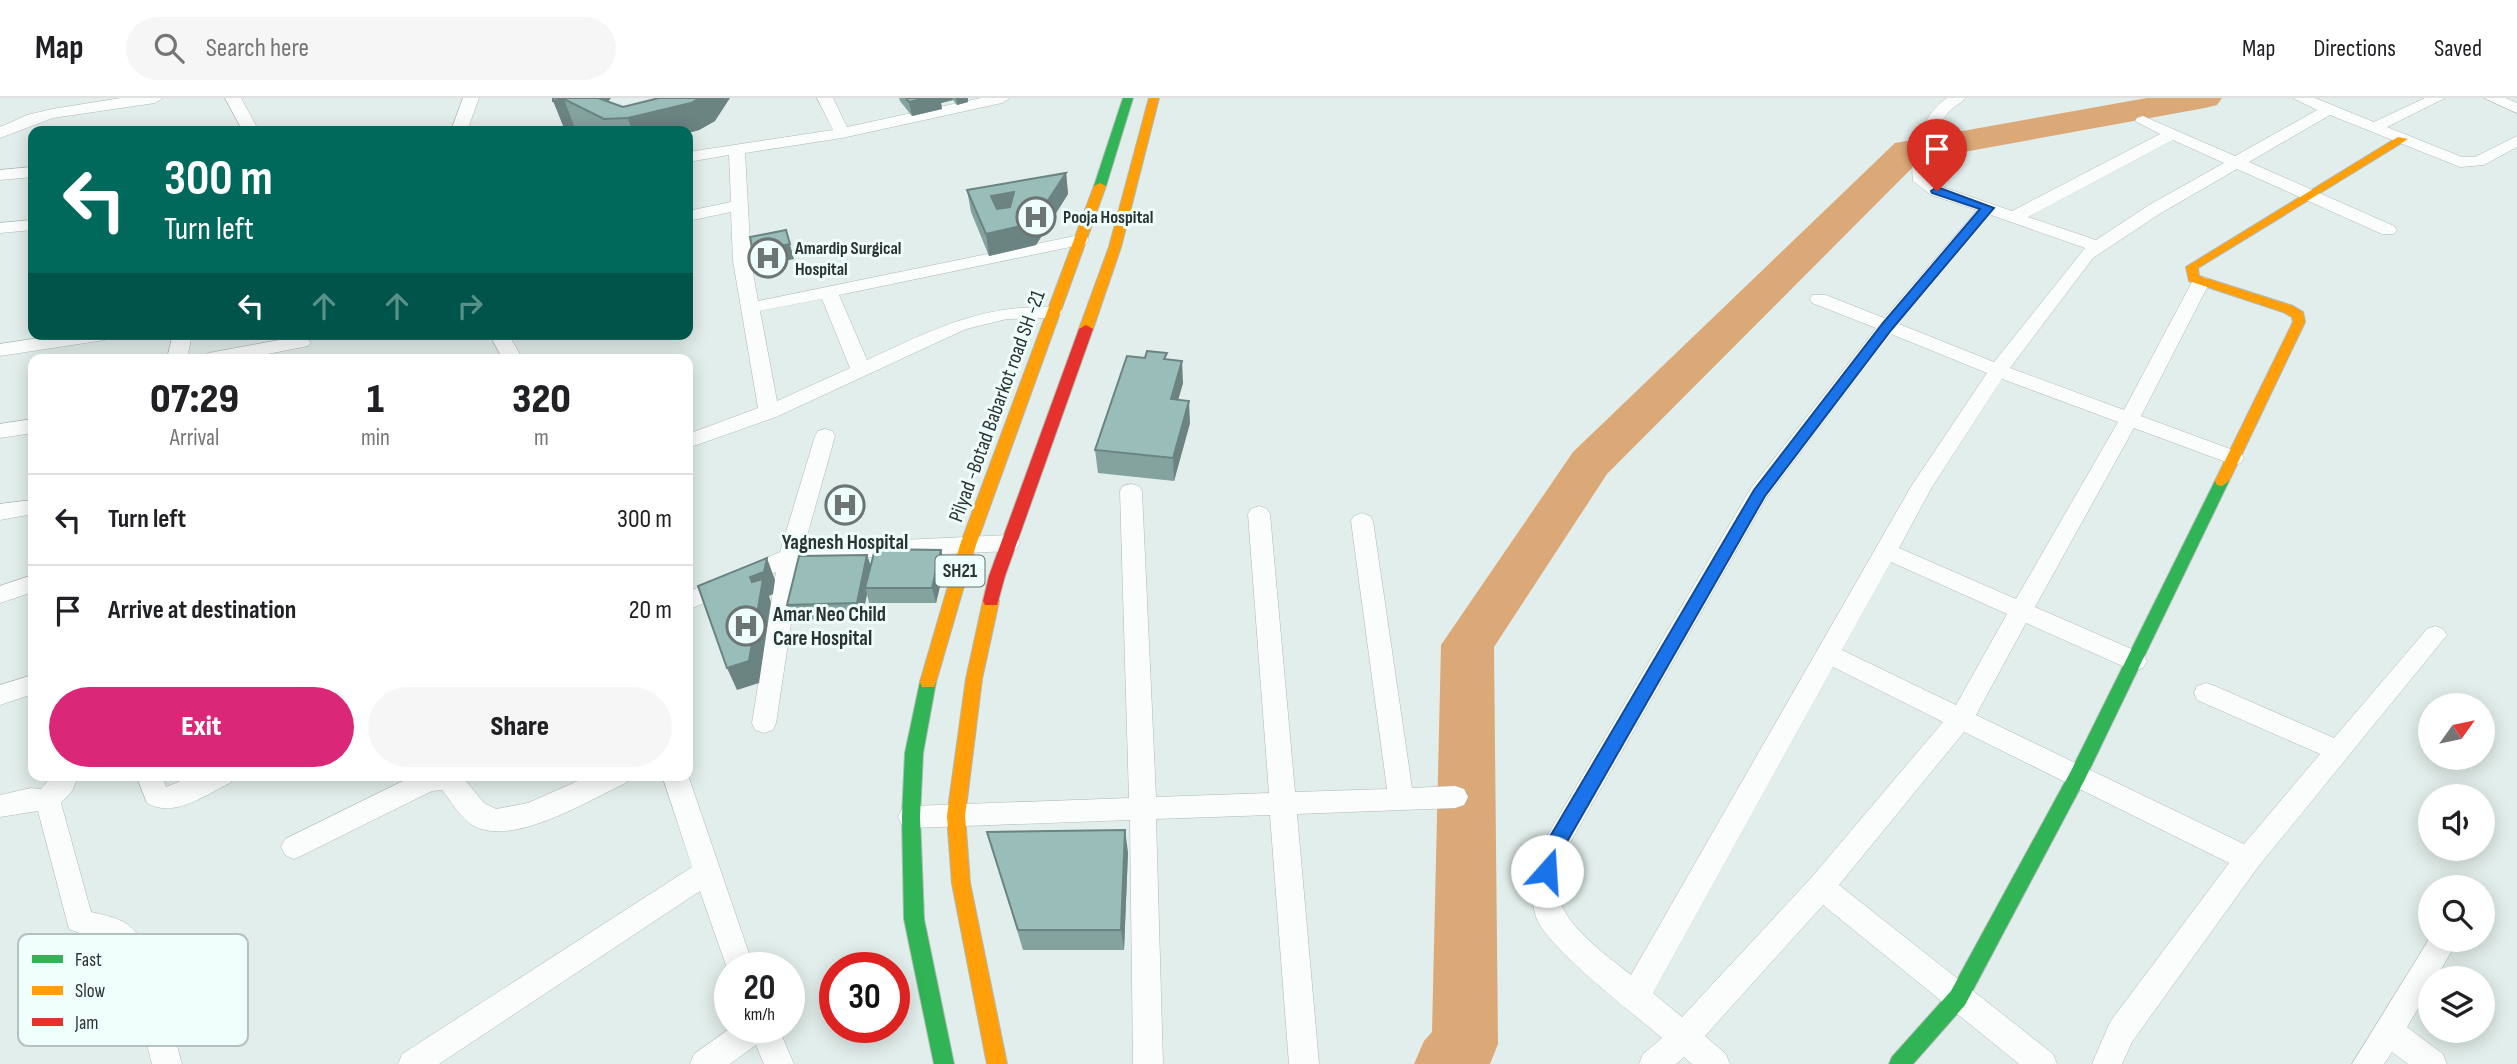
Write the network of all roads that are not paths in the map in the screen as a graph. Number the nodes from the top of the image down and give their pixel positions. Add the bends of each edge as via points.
1 (155, 98) edge
2 (233, 98) edge
3 (471, 98) edge
4 (825, 98) edge
5 (1002, 98) edge
6 (1128, 98) edge
7 (1154, 98) edge
8 (1958, 98) edge
9 (2301, 98) edge
10 (2437, 98) edge
11 (2492, 98) edge
12 (980, 100) edge
13 (2517, 108) edge
14 (2329, 109) junction
15 (2143, 121) dead end
16 (248, 126) edge
17 (461, 126) edge
18 (2375, 127) junction
19 (0, 133) edge
20 (842, 133) junction
21 (2172, 134) junction
22 (1927, 137) joint
23 (2402, 139) junction
24 (2517, 141) edge
25 (737, 151) junction
26 (693, 157) edge
27 (2236, 162) junction
28 (28, 172) edge
29 (0, 175) edge
30 (2309, 195) junction
31 (739, 205) junction
32 (1988, 208) junction
33 (693, 215) edge
34 (2014, 217) junction
35 (28, 225) edge
36 (0, 228) edge
37 (2388, 230) dead end
38 (1080, 240) junction
39 (2097, 246) junction
40 (2201, 282) junction
41 (828, 292) junction
42 (1819, 299) dead end
43 (750, 308) junction
44 (1054, 312) junction
45 (1887, 326) junction
46 (66, 340) edge
47 (300, 342) dead end
48 (0, 350) edge
49 (236, 354) edge
50 (861, 370) junction
51 (1998, 370) junction
52 (769, 412) junction
53 (2130, 418) junction
54 (28, 426) edge
55 (0, 431) edge
56 (825, 436) dead end
57 (693, 439) edge
58 (2234, 458) junction
59 (1131, 491) dead end
60 (28, 508) edge
61 (0, 512) edge
62 (1259, 514) dead end
63 (1362, 521) dead end
64 (1009, 543) junction
65 (968, 545) junction
66 (1886, 551) junction
67 (790, 557) junction
68 (28, 585) edge
69 (0, 595) edge
70 (693, 599) edge
71 (2021, 610) junction
72 (2435, 635) dead end
73 (1828, 654) junction
74 (2134, 661) junction
75 (28, 687) edge
76 (2206, 693) dead end
77 (0, 695) edge
78 (1961, 719) junction
79 (764, 723) dead end
80 (2339, 751) junction
81 (2078, 776) junction
82 (64, 781) edge
83 (151, 781) edge
84 (206, 781) edge
85 (426, 781) edge
86 (451, 781) edge
87 (603, 781) edge
88 (677, 781) edge
89 (1455, 797) dead end
90 (1401, 799) junction
91 (47, 802) junction
92 (1282, 804) junction
93 (0, 806) edge
94 (1143, 810) junction
95 (956, 816) junction
96 (911, 817) junction
97 (294, 846) dead end
98 (2248, 859) junction
99 (707, 872) junction
100 (1821, 887) junction
101 (119, 934) edge
102 (734, 952) edge
103 (2437, 952) edge
104 (1635, 996) junction
105 (1958, 998) junction
106 (2388, 1031) junction
107 (1684, 1037) junction
108 (735, 1043) edge
109 (770, 1043) edge
110 (162, 1046) edge
111 (167, 1064) edge
112 (413, 1064) edge
113 (705, 1064) edge
114 (779, 1064) edge
115 (944, 1064) edge
116 (997, 1064) edge
117 (1148, 1064) edge
118 (1304, 1064) edge
119 (1654, 1064) edge
120 (1715, 1064) edge
121 (1899, 1064) edge
122 (2042, 1064) edge
123 (2107, 1064) edge
124 (2367, 1064) edge
125 (2432, 1064) edge

1 - 19 street via 36,117
2 - 16 street
3 - 17 street
4 - 20 street
5 - 12 street
6 - 38 main road, Pilyad -Botad Babarkot road SH -21 / SH21
7 - 64 main road, SH21 via 1115,247
8 - 22 street via 1941,108
9 - 14 street
10 - 18 street
11 - 13 street
12 - 20 street
14 - 18 street
14 - 27 street
15 - 21 street
18 - 23 street
20 - 25 street
21 - 27 street
21 - 34 street
22 - 32 street via 1917,167 1921,181
23 - 24 street via 2470,164
23 - 30 main road
25 - 26 street
25 - 31 street
27 - 30 street
27 - 39 street
28 - 29 street
30 - 37 street
30 - 40 main road via 2192,267 2193,278
31 - 33 street
31 - 43 street
32 - 34 street
32 - 45 street
34 - 39 street
35 - 36 street
38 - 41 street
38 - 44 main road, Pilyad -Botad Babarkot road SH -21 / SH21
39 - 51 street
40 - 53 street
40 - 58 main road via 2288,309 2300,322
41 - 43 street
41 - 50 street
42 - 45 street
43 - 52 street
44 - 50 street via 1007,313 959,325
44 - 65 main road, Pilyad -Botad Babarkot road SH -21 / SH21
45 - 51 street
45 - 104 street via 1759,493 1550,853 1544,890 1550,916 1577,947
46 - 48 street
47 - 49 street
50 - 52 street
51 - 53 street
51 - 66 street
52 - 57 street
53 - 58 street
53 - 71 street
54 - 55 street
56 - 67 street
58 - 74 main road
59 - 94 street
60 - 61 street
62 - 92 street
63 - 90 street
64 - 65 street
64 - 95 main road, SH21 via 974,679
65 - 67 street
65 - 96 main road, Pilyad -Botad Babarkot road SH -21 / SH21 via 930,670 914,753
66 - 71 street
66 - 73 street
67 - 70 street
67 - 79 street
68 - 69 street
71 - 74 street
71 - 78 street
72 - 80 street
73 - 78 street
73 - 104 street
74 - 81 main road
75 - 77 street
76 - 80 street
78 - 81 street
78 - 100 street
80 - 98 street
81 - 98 street
81 - 105 main road
82 - 91 street
83 - 84 street via 156,795 163,799
85 - 97 street
86 - 87 street via 484,818 500,821 520,818
88 - 99 street
89 - 90 street
90 - 92 street
91 - 93 street via 31,799
91 - 101 street via 79,920
92 - 94 street
92 - 118 street
94 - 95 street
94 - 117 street
95 - 96 street
95 - 116 main road, SH21 via 961,883
96 - 115 main road, Pilyad -Botad Babarkot road SH -21 / SH21 via 914,919
98 - 123 street via 2122,1032
99 - 102 street
99 - 112 street
100 - 105 street
100 - 107 street
103 - 106 street
104 - 107 street
105 - 121 main road
105 - 122 street
106 - 124 street
106 - 125 street
107 - 119 street
107 - 120 street
108 - 113 street
109 - 114 street
110 - 111 street

